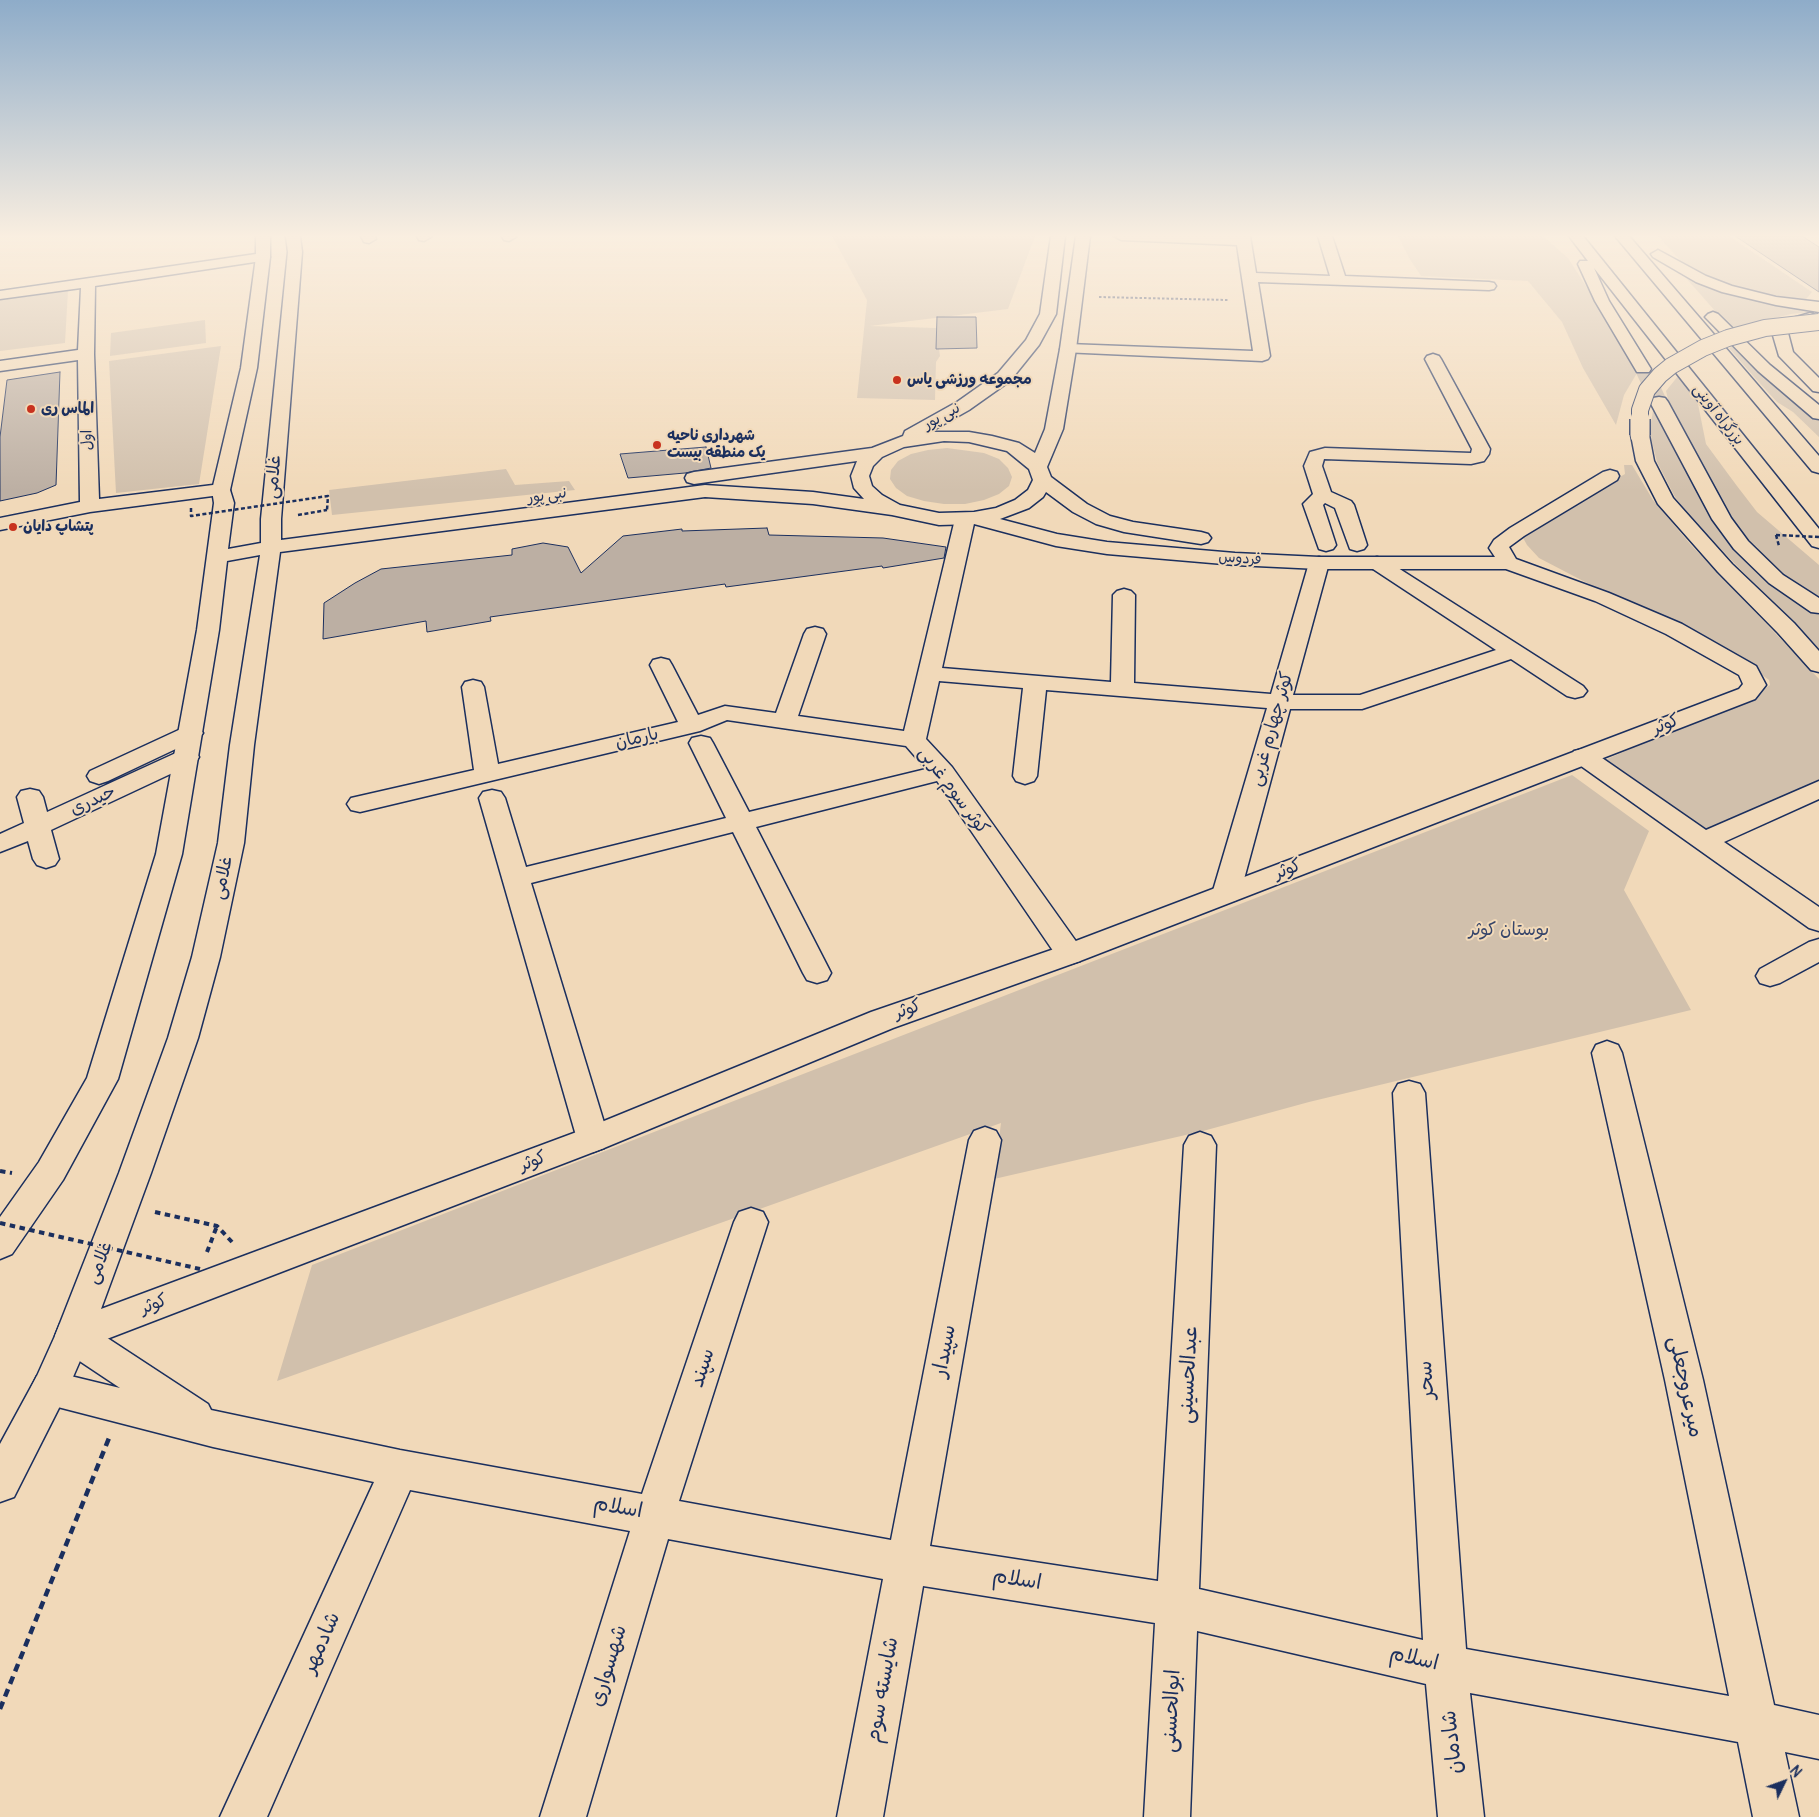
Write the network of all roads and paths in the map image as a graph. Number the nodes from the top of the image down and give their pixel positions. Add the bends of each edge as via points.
1 (87, 321) edge
2 (254, 321) edge
3 (289, 321) edge
4 (1044, 321) edge
5 (1072, 321) edge
6 (1256, 321) edge
7 (1614, 321) edge
8 (1644, 321) edge
9 (1694, 321) edge
10 (1718, 321) edge
11 (1803, 321) edge
12 (1819, 322) edge
13 (1068, 349) junction
14 (86, 354) junction
15 (1433, 359) dead end
16 (0, 366) edge
17 (1643, 369) tunnel mouth
18 (1819, 387) edge
19 (1659, 402) tunnel mouth
20 (1819, 414) edge
21 (898, 443) junction
22 (876, 453) junction
23 (1819, 467) edge
24 (1040, 474) junction
25 (1610, 476) dead end
26 (221, 490) junction
27 (1324, 495) junction
28 (90, 506) junction
29 (191, 508) dead end
30 (893, 509) junction
31 (327, 510) dead end
32 (969, 518) junction
33 (0, 524) edge
34 (1819, 537) edge
35 (271, 540) junction
36 (1819, 542) edge
37 (1357, 545) junction
38 (218, 547) junction
39 (1780, 551) dead end
40 (1322, 554) junction
41 (1504, 555) junction
42 (1377, 563) junction
43 (1124, 595) dead end
44 (1819, 608) edge
45 (815, 634) dead end
46 (1511, 652) junction
47 (661, 665) dead end
48 (1819, 665) edge
49 (930, 674) junction
50 (1035, 682) junction
51 (473, 687) dead end
52 (1122, 689) junction
53 (1575, 691) dead end
54 (1280, 702) junction
55 (784, 720) junction
56 (697, 734) junction
57 (914, 740) junction
58 (189, 745) junction
59 (1583, 756) junction
60 (943, 772) junction
61 (99, 776) dead end
62 (1024, 776) dead end
63 (490, 786) junction
64 (1819, 789) edge
65 (30, 797) dead end
66 (360, 804) dead end
67 (741, 822) junction
68 (39, 826) junction
69 (1704, 841) junction
70 (0, 844) edge
71 (46, 859) dead end
72 (516, 878) junction
73 (1226, 894) junction
74 (1819, 921) edge
75 (1819, 949) edge
76 (1070, 954) junction
77 (817, 973) dead end
78 (1770, 976) dead end
79 (1607, 1053) dead end
80 (1409, 1093) dead end
81 (594, 1139) junction
82 (985, 1140) dead end
83 (1200, 1145) dead end
84 (123, 1205) junction
85 (751, 1222) dead end
86 (0, 1223) edge
87 (0, 1244) edge
88 (73, 1336) junction
89 (50, 1388) junction
90 (122, 1405) junction
91 (213, 1429) junction
92 (400, 1469) junction
93 (0, 1483) edge
94 (655, 1515) junction
95 (906, 1563) junction
96 (1177, 1605) junction
97 (1446, 1667) junction
98 (0, 1709) edge
99 (1755, 1723) junction
100 (1819, 1737) edge
101 (243, 1817) edge
102 (563, 1817) edge
103 (860, 1817) edge
104 (1167, 1817) edge
105 (1461, 1817) edge
106 (1776, 1817) edge

1 - 14 main road, اول
2 - 26 main road via 249,368
3 - 35 main road, غلامی
4 - 21 main road, نبی پور via 1033,342 1004,377 963,406
5 - 13 main road
6 - 13 main road via 1262,356
7 - 17 main road
8 - 36 main road, بزرگراه آوینی
9 - 23 main road
10 - 20 main road via 1764,368
11 - 18 main road via 1791,323 1780,332 1785,353
12 - 48 main road, bridge via 1765,328 1703,348 1660,375 1647,390 1640,410 1644,461 1665,500 1725,568
13 - 24 main road via 1054,429
14 - 16 main road
14 - 28 main road, اول
15 - 27 main road via 1481,449 1478,457 1325,453 1316,456 1313,466
19 - 44 main road via 1722,519 1741,545 1776,579
21 - 22 main road
21 - 24 main road, فردوس via 928,437 969,436 992,441 1013,447 1028,457
22 - 30 main road via 864,464 860,476 863,488
22 - 35 main road, نبی پور
24 - 32 main road via 1036,492 1022,504 1001,513
24 - 40 main road, فردوس via 1080,508 1103,520 1131,528
25 - 41 main road via 1516,532 1501,544
26 - 28 main road
26 - 38 main road via 224,503
27 - 37 main road via 1344,505
27 - 40 main road via 1313,504
28 - 33 main road
29 - 31 path, bridge via 191,516 328,496
30 - 32 main road via 939,519
30 - 35 main road, نبی پور via 813,498 705,491
32 - 40 main road, فردوس via 1056,540 1106,548 1235,559
32 - 49 main road, کوثر سوم غربی
34 - 39 path, bridge via 1776,535
35 - 38 main road
35 - 84 main road, غلامی via 231,842 206,957 183,1038
37 - 40 main road, فردوس
37 - 41 main road, فردوس
38 - 58 main road
40 - 42 main road, فردوس
40 - 54 main road, کوثر چهارم غربی
41 - 42 main road, فردوس
41 - 59 main road, کوثر via 1530,572 1602,597 1674,629 1748,671 1755,685 1747,694
42 - 46 main road
43 - 52 main road
45 - 55 main road
46 - 53 main road
46 - 54 main road via 1362,702
47 - 56 main road
49 - 50 main road
49 - 57 main road, کوثر سوم غربی
50 - 52 main road
50 - 62 main road
51 - 63 main road
52 - 54 main road
54 - 73 main road, کوثر چهارم غربی
55 - 56 main road, بارمان via 725,713
55 - 57 main road, بارمان
56 - 63 main road, بارمان
56 - 67 main road
57 - 60 main road, کوثر سوم غربی
58 - 61 main road
58 - 68 main road, حیدری
58 - 87 main road via 169,854 102,1079 51,1171
59 - 69 main road
59 - 73 main road, کوثر
60 - 67 main road
60 - 76 main road, کوثر سوم غربی
63 - 66 main road, بارمان
63 - 72 main road
64 - 69 main road
65 - 68 main road
67 - 72 main road
67 - 77 main road
68 - 70 main road, حیدری
68 - 71 main road
69 - 74 main road
72 - 81 main road
73 - 76 main road, کوثر
75 - 78 main road
76 - 81 main road, کوثر via 882,1020
79 - 99 main road, میرعروجعلی via 1684,1380
80 - 97 main road, سحر
81 - 88 main road, کوثر
82 - 95 main road, سپیدار
83 - 96 main road, عبدالحسینی
84 - 86 path, bridge via 217,1226 200,1269
84 - 88 main road, غلامی
85 - 94 main road, سپند
88 - 89 main road, غلامی
88 - 91 main road
89 - 90 main road, اسلام
89 - 93 main road, غلامی
90 - 91 main road, اسلام
90 - 98 path
91 - 92 main road, اسلام
92 - 94 main road, اسلام
92 - 101 main road, شادمهر
94 - 95 main road, اسلام
94 - 102 main road, شهسواری
95 - 96 main road, اسلام
95 - 103 main road, شایسته سوم
96 - 97 main road, اسلام
96 - 104 main road, ابوالحسنی
97 - 99 main road, اسلام
97 - 105 main road, شادمان
99 - 100 main road, اسلام
99 - 106 main road, میرعروجعلی

